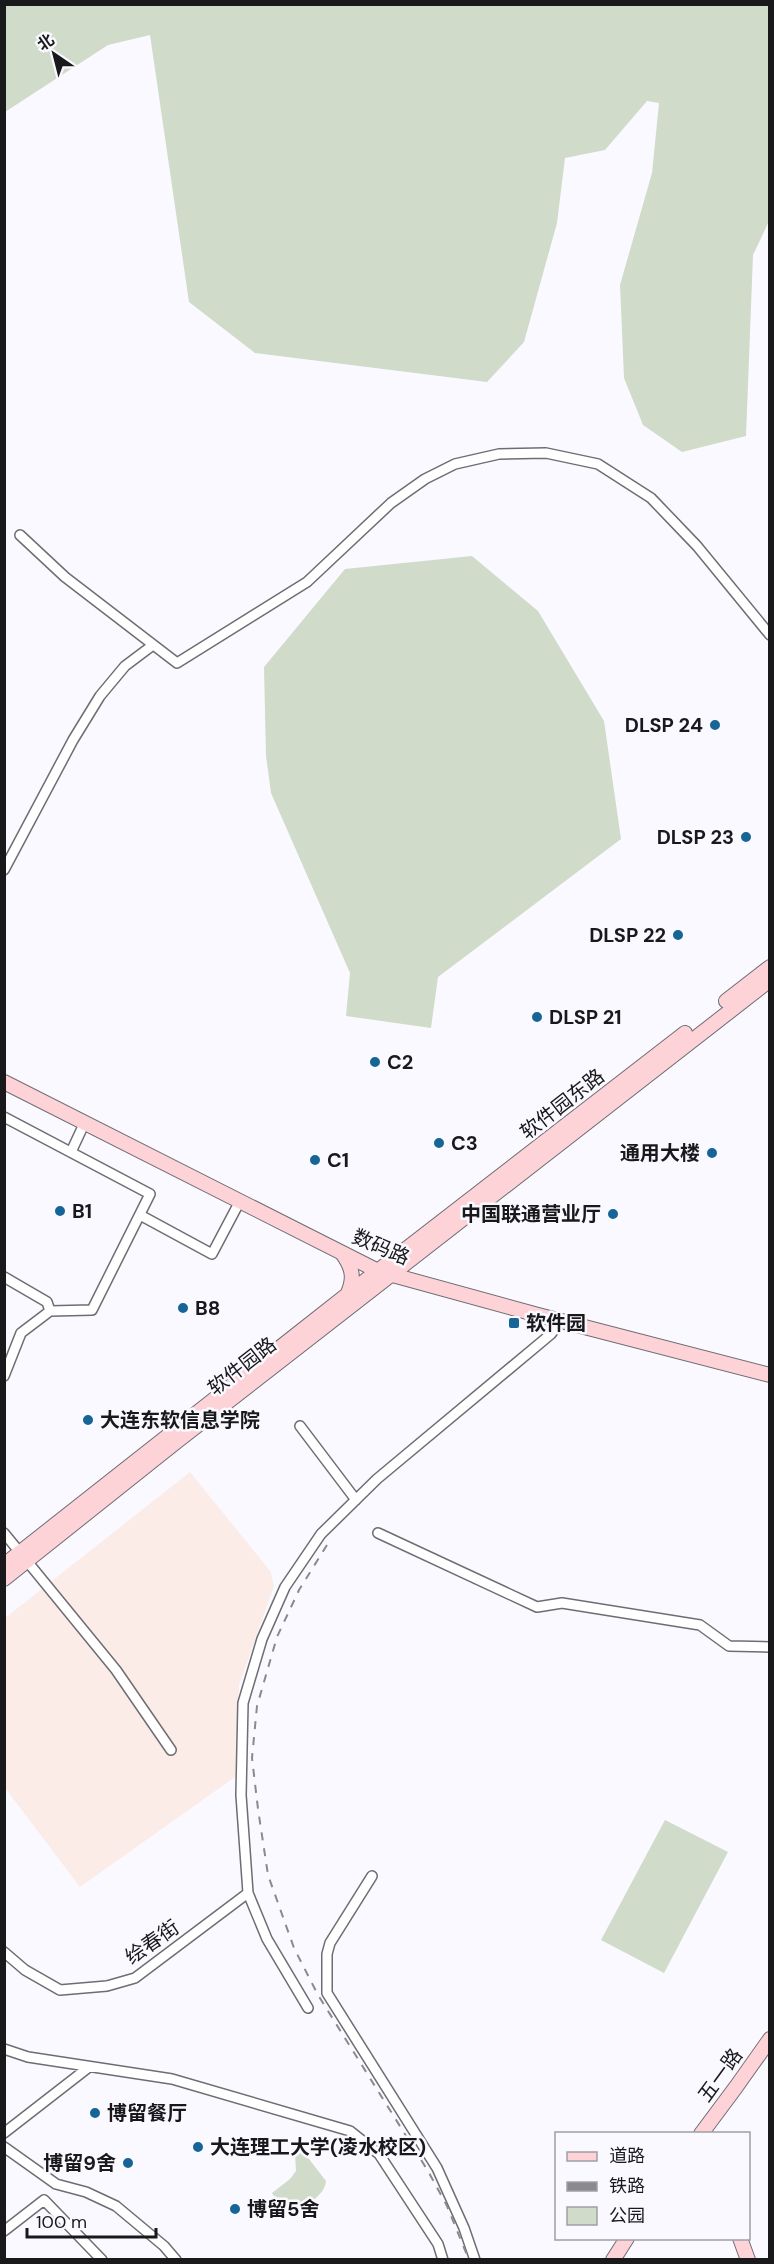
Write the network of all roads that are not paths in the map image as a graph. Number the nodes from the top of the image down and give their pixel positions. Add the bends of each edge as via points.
1 (20, 535) dead end
2 (770, 635) edge
3 (153, 645) junction
4 (4, 870) edge
5 (770, 967) edge
6 (770, 980) edge
7 (4, 1082) edge
8 (4, 1117) edge
9 (85, 1122) junction
10 (71, 1152) junction
11 (240, 1201) junction
12 (140, 1215) junction
13 (340, 1252) junction
14 (414, 1257) junction
15 (384, 1273) junction
16 (4, 1277) edge
17 (424, 1284) junction
18 (348, 1294) junction
19 (50, 1311) junction
20 (560, 1321) junction
21 (770, 1375) edge
22 (4, 1376) edge
23 (300, 1426) dead end
24 (356, 1500) junction
25 (4, 1533) edge
26 (378, 1533) dead end
27 (23, 1557) junction
28 (4, 1565) edge
29 (4, 1579) edge
30 (770, 1647) edge
31 (171, 1750) dead end
32 (372, 1876) dead end
33 (248, 1893) junction
34 (4, 1952) edge
35 (308, 2008) dead end
36 (770, 2039) edge
37 (4, 2049) edge
38 (89, 2067) junction
39 (702, 2132) edge
40 (4, 2133) edge
41 (4, 2147) edge
42 (4, 2231) edge
43 (626, 2240) edge
44 (741, 2240) edge
45 (102, 2259) edge
46 (176, 2259) edge
47 (443, 2259) edge
48 (475, 2259) edge
49 (613, 2259) edge
50 (748, 2259) edge

1 - 3 street via 65,577
2 - 3 street via 697,546 651,498 598,464 546,453 511,453 455,465 424,479 391,502 306,582 177,663
3 - 4 street via 124,666 100,696
5 - 15 main road, 软件园东路
6 - 14 main road, 软件园东路
7 - 9 main road, 数码路
8 - 10 street
9 - 10 street
9 - 11 main road, 数码路
10 - 12 street via 150,1194
11 - 12 street via 212,1254
11 - 13 main road, 数码路
12 - 19 street via 92,1310
13 - 15 main road, 数码路
13 - 18 main road via 352,1273
14 - 15 main road, 软件园东路
14 - 17 main road via 414,1268
15 - 17 main road, 数码路
15 - 18 main road, 软件园路
15 - 27 main road, 软件园路 via 176,1442
16 - 19 street via 47,1302
17 - 20 main road, 数码路
18 - 27 main road, 软件园路
19 - 22 street via 21,1333
20 - 21 main road, 数码路
20 - 24 street via 551,1334
23 - 24 street
24 - 33 street via 321,1534 285,1587 262,1639 243,1703 241,1795
25 - 27 street
26 - 30 street via 537,1607 562,1603 700,1625 729,1646
27 - 28 main road, 软件园路
27 - 29 main road, 软件园路
27 - 31 street via 116,1670
32 - 48 street via 330,1943 327,1993 437,2168
33 - 34 street, 绘春街 via 135,1978 106,1986 60,1990 25,1970
33 - 35 street via 267,1939
36 - 39 main road, 五一路
37 - 38 street
38 - 40 street
38 - 47 street via 172,2079 350,2132 379,2154 438,2244
41 - 46 street via 56,2184 116,2206
42 - 45 street via 44,2200
43 - 49 main road
44 - 50 main road

